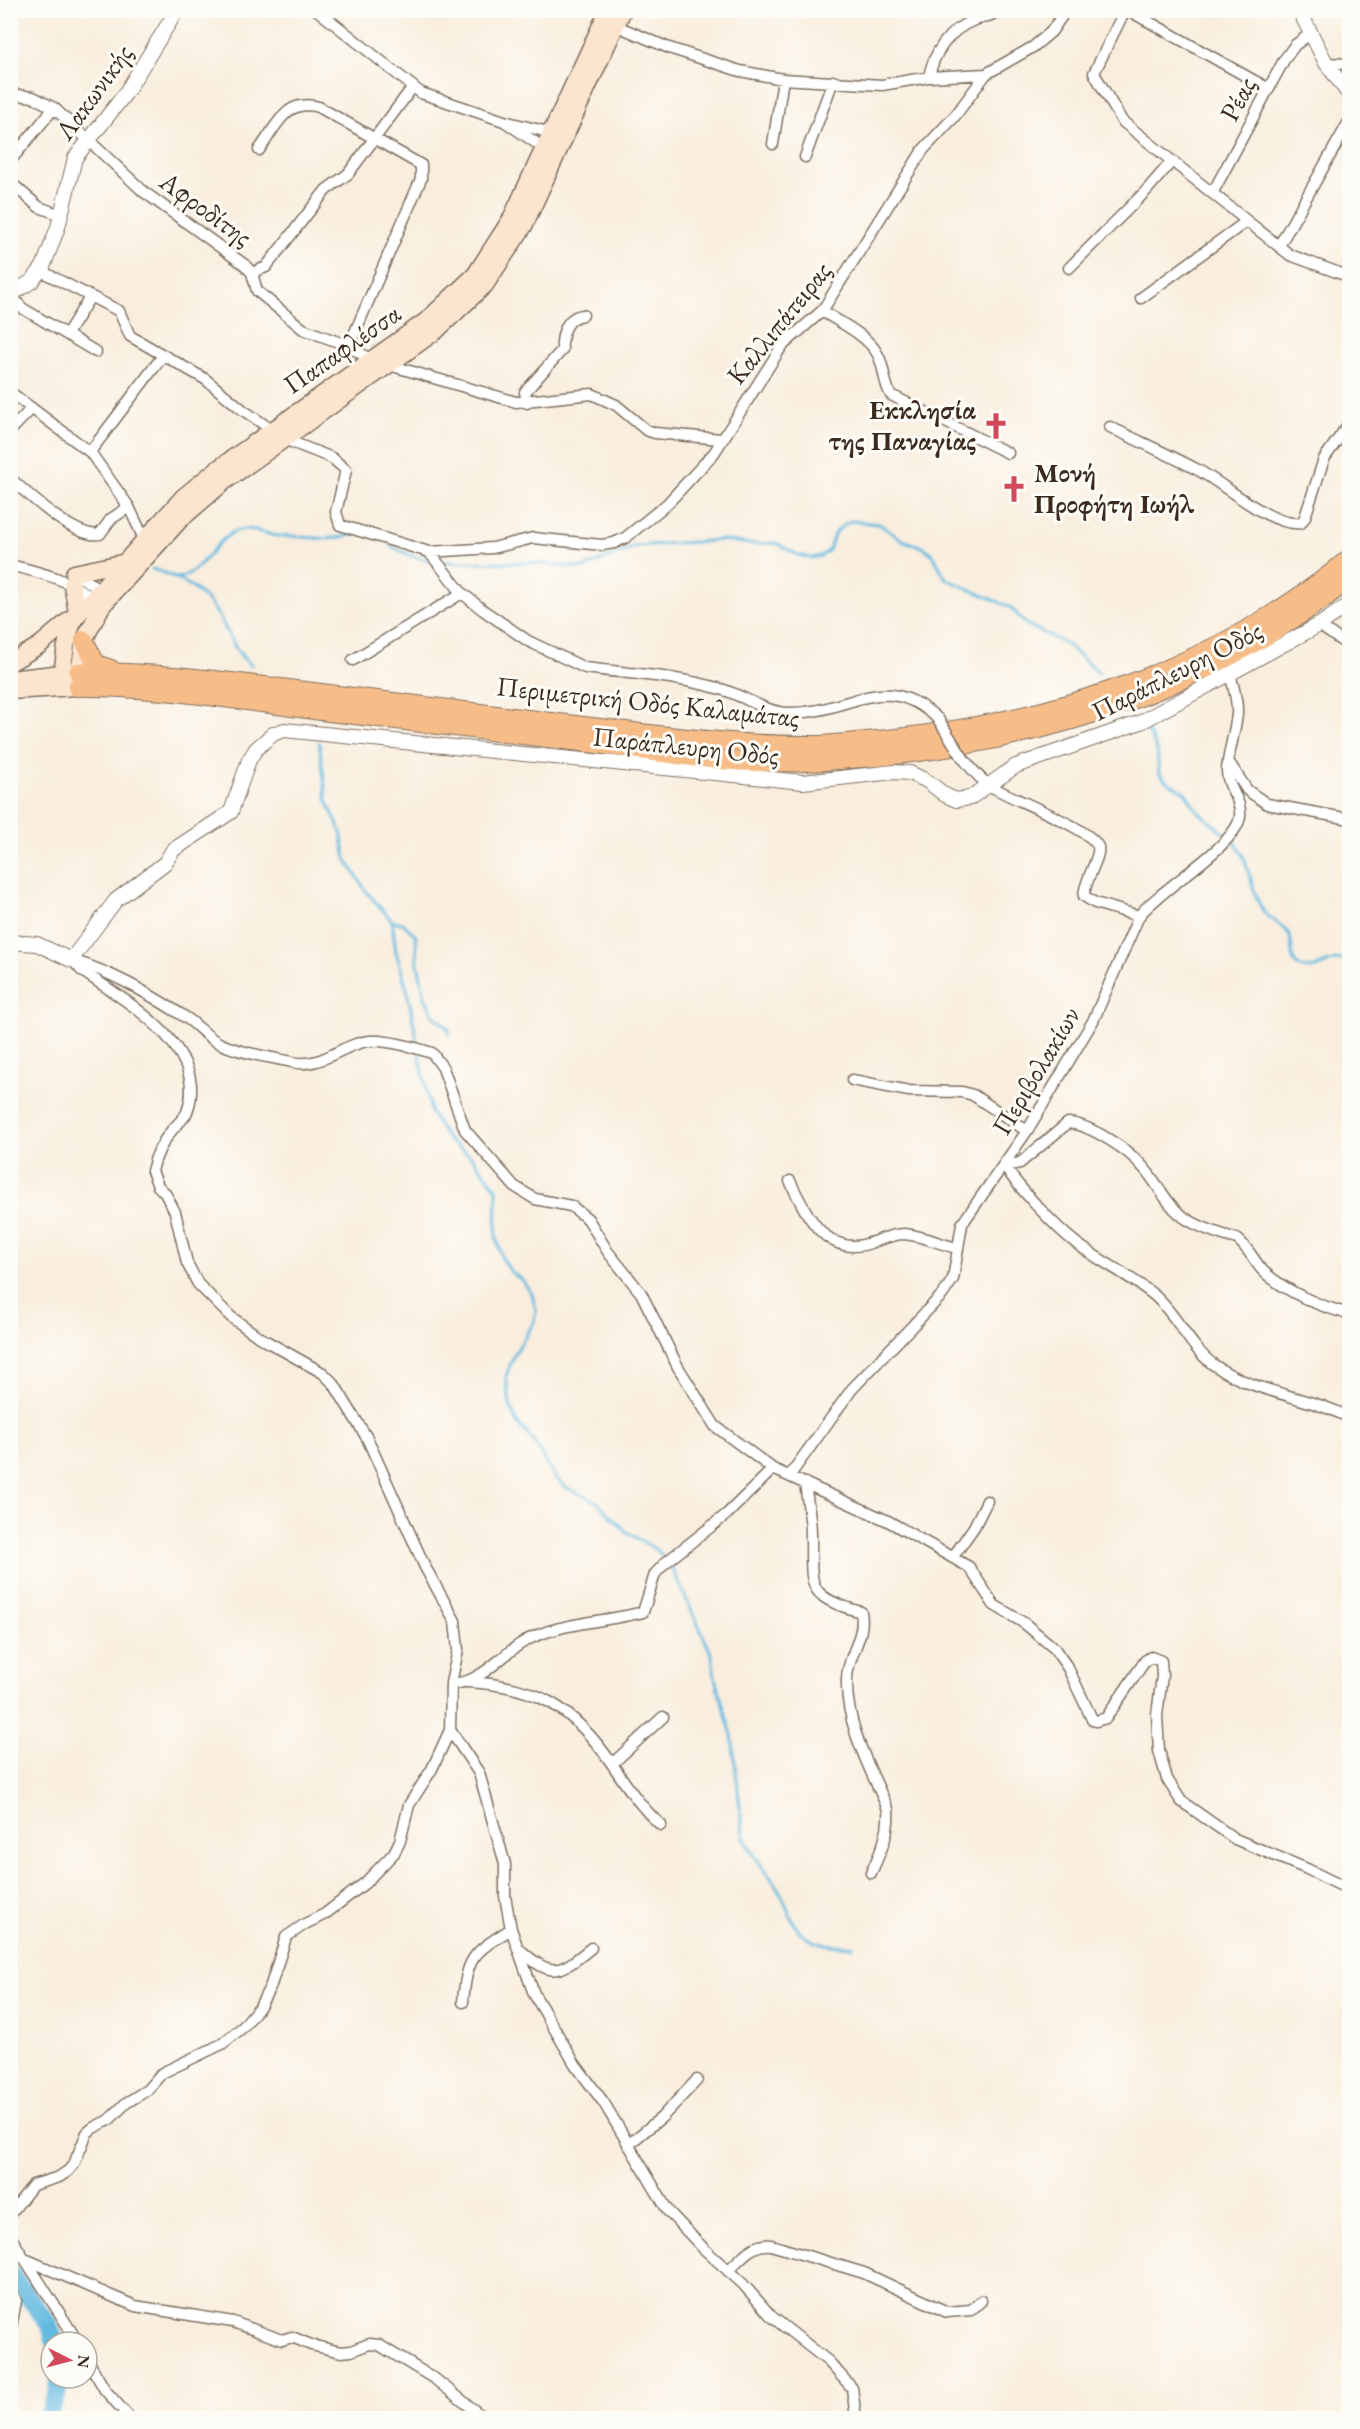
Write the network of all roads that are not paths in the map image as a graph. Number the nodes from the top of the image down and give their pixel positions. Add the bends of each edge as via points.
1 (177, 10) edge
2 (317, 10) edge
3 (608, 10) edge
4 (1004, 10) edge
5 (1066, 10) edge
6 (1126, 10) edge
7 (1299, 10) edge
8 (620, 18) edge
9 (1310, 34) junction
10 (1326, 63) junction
11 (1350, 64) edge
12 (986, 74) junction
13 (929, 77) junction
14 (783, 79) junction
15 (832, 81) junction
16 (412, 88) junction
17 (1269, 90) junction
18 (10, 94) edge
19 (1350, 96) edge
20 (54, 108) junction
21 (1350, 120) edge
22 (504, 121) junction
23 (558, 135) junction
24 (372, 140) junction
25 (87, 142) junction
26 (773, 144) dead end
27 (259, 150) dead end
28 (550, 152) junction
29 (805, 157) dead end
30 (10, 161) edge
31 (1172, 161) junction
32 (10, 182) edge
33 (1213, 192) junction
34 (61, 215) junction
35 (1247, 221) junction
36 (1279, 246) junction
37 (1069, 268) dead end
38 (41, 271) junction
39 (252, 273) junction
40 (1350, 278) edge
41 (11, 295) edge
42 (90, 297) junction
43 (1141, 298) dead end
44 (822, 311) junction
45 (583, 315) dead end
46 (67, 334) junction
47 (349, 346) junction
48 (96, 352) dead end
49 (162, 357) junction
50 (371, 360) junction
51 (389, 366) junction
52 (10, 392) edge
53 (527, 402) junction
54 (32, 408) junction
55 (1350, 422) edge
56 (1110, 427) dead end
57 (10, 431) edge
58 (278, 435) junction
59 (722, 439) junction
60 (90, 452) junction
61 (1008, 453) dead end
62 (10, 478) edge
63 (129, 507) junction
64 (144, 539) junction
65 (429, 552) junction
66 (1350, 558) edge
67 (122, 563) junction
68 (10, 565) edge
69 (73, 579) junction
70 (1350, 579) edge
71 (462, 593) junction
72 (101, 597) junction
73 (1350, 604) edge
74 (78, 612) junction
75 (1319, 625) junction
76 (84, 640) junction
77 (1350, 647) edge
78 (353, 660) dead end
79 (10, 663) edge
80 (125, 672) junction
81 (1230, 673) junction
82 (10, 679) edge
83 (70, 679) junction
84 (10, 691) edge
85 (1228, 761) junction
86 (989, 785) junction
87 (1350, 819) edge
88 (1139, 916) junction
89 (10, 942) edge
90 (71, 960) junction
91 (852, 1080) dead end
92 (1027, 1131) junction
93 (1004, 1166) junction
94 (790, 1181) dead end
95 (957, 1248) junction
96 (1350, 1314) edge
97 (1350, 1418) edge
98 (773, 1469) junction
99 (790, 1475) junction
100 (805, 1483) junction
101 (987, 1501) dead end
102 (953, 1557) junction
103 (467, 1682) junction
104 (451, 1683) junction
105 (663, 1717) dead end
106 (450, 1730) junction
107 (612, 1764) junction
108 (661, 1825) dead end
109 (871, 1873) dead end
110 (1350, 1890) edge
111 (511, 1929) junction
112 (519, 1948) junction
113 (591, 1948) dead end
114 (463, 2002) dead end
115 (697, 2080) dead end
116 (628, 2145) junction
117 (10, 2214) edge
118 (10, 2236) edge
119 (25, 2259) junction
120 (728, 2271) junction
121 (10, 2286) edge
122 (981, 2301) dead end
123 (70, 2330) edge
124 (10, 2332) edge
125 (99, 2380) edge
126 (130, 2418) edge
127 (484, 2418) edge
128 (856, 2418) edge

1 - 25 street, Λακωνικής via 126,94
2 - 16 street
3 - 23 main road, Παπαφλέσσα
4 - 13 street via 972,21 952,34 941,47
5 - 12 street, Καλλιπάτειρας via 1051,32 1033,47
6 - 17 street
6 - 31 street via 1097,63 1095,77 1122,121
7 - 9 street
8 - 14 street via 669,48 740,71
8 - 23 main road, Παπαφλέσσα
9 - 10 street
9 - 17 street, Ρέας via 1289,52
10 - 11 street
10 - 19 street
12 - 13 street
12 - 44 street, Καλλιπάτειρας via 923,150
13 - 15 street via 882,85
14 - 15 street
14 - 26 street
15 - 29 street
16 - 22 street
16 - 24 street
17 - 33 street, Ρέας
18 - 20 street, Αφροδίτης via 33,97
20 - 25 street, Αφροδίτης
20 - 30 street
21 - 36 street
22 - 23 street
22 - 28 street
23 - 28 main road, Παπαφλέσσα
24 - 27 street via 318,107 303,103 289,109
24 - 39 street via 348,174 326,190 266,267
24 - 47 street via 420,164 423,173
25 - 34 street, Λακωνικής via 73,162
25 - 39 street, Αφροδίτης via 144,192
28 - 50 main road, Παπαφλέσσα via 475,275 426,321
28 - 51 main road, Παπαφλέσσα via 524,226 485,285 436,331
31 - 33 street
31 - 37 street
32 - 34 street via 39,207
33 - 35 street
34 - 38 street, Λακωνικής
35 - 36 street
35 - 43 street
36 - 40 street via 1301,261
38 - 41 street, Λακωνικής
38 - 42 street
39 - 47 street, Αφροδίτης via 257,291 303,329
41 - 46 street via 22,308
42 - 46 street
42 - 49 street via 119,311 129,335
44 - 59 street, Καλλιπάτειρας via 782,346
44 - 61 street via 879,355 884,385 891,395
45 - 53 street via 566,327 562,350 525,392
46 - 48 street
47 - 50 street, Αφροδίτης
49 - 58 street via 205,379
49 - 60 street
50 - 58 main road, Παπαφλέσσα
51 - 53 street via 508,401
51 - 58 main road, Παπαφλέσσα
52 - 54 street
53 - 59 street via 592,394 616,405 655,433
54 - 57 street
54 - 60 street
55 - 56 street via 1324,459 1301,524 1265,513 1197,470
58 - 64 main road, Παπαφλέσσα via 198,484
58 - 65 street via 332,458 346,470 336,512 340,525
58 - 72 main road, Παπαφλέσσα via 192,508
59 - 65 street, Καλλιπάτειρας via 702,468 667,504 614,543 533,538 504,546
60 - 63 street
62 - 63 street via 49,512 90,534 100,534 111,519
63 - 64 street
64 - 67 main road, Παπαφλέσσα
65 - 71 street
66 - 80 main road, Περιμετρική Οδός Καλαμάτας via 1241,631 1147,678 1034,715 859,742 807,746 710,741
67 - 69 main road
67 - 72 main road, Παπαφλέσσα
68 - 69 street
69 - 72 street
69 - 74 main road
70 - 83 main road, Περιμετρική Οδός Καλαμάτας via 1250,645 1153,694 1040,731 932,751 859,759 720,759
71 - 78 street
71 - 86 street, bridge via 528,641 585,668 704,685 788,713 814,711 871,695 889,694 922,705 938,719 963,758
72 - 74 main road, Παπαφλέσσα
72 - 76 main road, Παπαφλέσσα
73 - 75 street, Παράπλευρη Οδός
74 - 79 main road via 40,645
74 - 83 main road, Παπαφλέσσα via 68,635
75 - 77 street
75 - 81 street, Παράπλευρη Οδός
76 - 80 main road via 96,664
76 - 83 main road, Παπαφλέσσα
80 - 83 main road, Περιμετρική Οδός Καλαμάτας
81 - 85 street, Περιβολακίων via 1237,714
81 - 86 street, Παράπλευρη Οδός via 1141,722 1016,766
82 - 83 main road, Περιμετρική Οδός Καλαμάτας
83 - 84 main road
85 - 87 street via 1247,789 1267,804
85 - 88 street, Περιβολακίων via 1227,777 1239,804 1238,825 1223,844
86 - 88 street via 1093,839 1098,853 1085,880 1084,896
86 - 90 street, Παράπλευρη Οδός via 970,798 956,800 910,773 803,782 284,730 256,749 231,812 173,850 165,863 116,900
88 - 92 street, Περιβολακίων via 1093,1021
89 - 90 street via 37,944
90 - 98 street via 136,987 221,1044 312,1064 370,1040 425,1051 439,1059 472,1139 524,1194 580,1211 641,1293 678,1366 715,1426
90 - 104 street via 150,1018 185,1063 190,1089 188,1108 164,1143 152,1171 175,1212 187,1263 198,1284 231,1317 323,1373 343,1397 367,1438 425,1568 456,1621 458,1650
91 - 92 street via 909,1091 974,1095
92 - 93 street, Περιβολακίων
93 - 95 street, Περιβολακίων via 962,1224
93 - 96 street via 1020,1162 1068,1122 1084,1126 1143,1166 1184,1218 1237,1239 1263,1270 1289,1288 1311,1301
93 - 97 street via 1074,1242 1160,1300 1194,1346 1214,1365 1263,1390
94 - 95 street via 813,1224 839,1243 854,1246 904,1234
95 - 99 street, Περιβολακίων via 952,1279 939,1300 852,1389
98 - 99 street
98 - 103 street via 727,1514 655,1574 643,1612 546,1632 523,1642
99 - 100 street
100 - 102 street via 888,1521
100 - 109 street via 811,1534 809,1568 814,1587 832,1604 861,1612 863,1623 849,1662 847,1698 889,1819 886,1840
101 - 102 street
102 - 110 street via 969,1567 994,1605 1054,1648 1096,1721 1106,1718 1145,1661 1151,1657 1161,1660 1158,1751 1167,1779 1181,1801 1235,1839
103 - 104 street
103 - 107 street via 510,1686 544,1697 561,1708
104 - 106 street
105 - 107 street
106 - 111 street via 479,1773 505,1864
106 - 117 street via 409,1805 394,1853 365,1883 286,1938 271,1985 243,2026 222,2044 162,2073 147,2090 93,2128 68,2171 33,2185
107 - 108 street via 642,1808
111 - 112 street
111 - 114 street via 483,1946 471,1960
112 - 113 street via 537,1965 555,1971
112 - 116 street via 534,1994
115 - 116 street
116 - 120 street via 668,2211
118 - 119 street
119 - 123 street
119 - 127 street via 135,2306 233,2322 282,2340 301,2339 341,2352 379,2345 435,2379
120 - 122 street via 746,2253 761,2244 771,2245 864,2273 946,2312 971,2310
120 - 128 street via 771,2316 829,2362 852,2388
121 - 124 street via 16,2301
125 - 126 street

